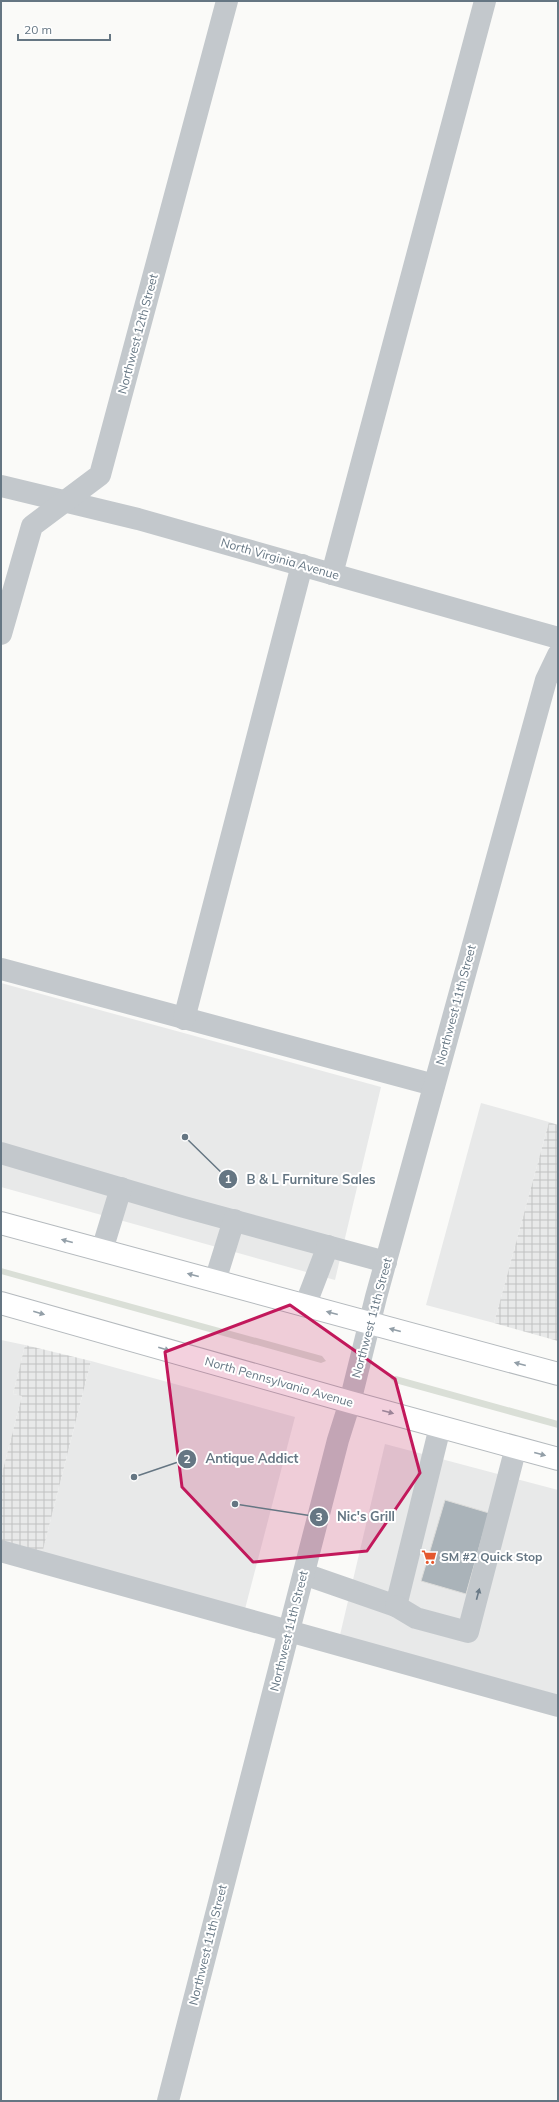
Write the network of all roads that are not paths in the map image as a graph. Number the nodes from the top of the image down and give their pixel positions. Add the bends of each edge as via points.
1 (228, 1) edge
2 (485, 1) edge
3 (1, 486) edge
4 (64, 501) junction
5 (302, 565) junction
6 (332, 574) junction
7 (1, 634) edge
8 (558, 638) edge
9 (558, 655) edge
10 (1, 969) edge
11 (184, 1019) junction
12 (434, 1085) junction
13 (1, 1153) edge
14 (121, 1188) junction
15 (234, 1220) junction
16 (1, 1223) edge
17 (328, 1246) junction
18 (102, 1250) junction
19 (386, 1262) junction
20 (215, 1281) junction
21 (1, 1303) edge
22 (305, 1306) junction
23 (369, 1323) junction
24 (558, 1374) edge
25 (350, 1402) junction
26 (440, 1427) junction
27 (516, 1448) junction
28 (558, 1459) edge
29 (1, 1551) edge
30 (304, 1574) junction
31 (396, 1606) junction
32 (289, 1631) junction
33 (558, 1706) edge
34 (168, 2101) edge

1 - 4 street, Northwest 12th Street via 100,475
2 - 6 street
3 - 4 street, North Virginia Avenue
4 - 5 street, North Virginia Avenue
4 - 7 street, Northwest 12th Street via 32,526
5 - 6 street, North Virginia Avenue
5 - 11 street
6 - 8 street, North Virginia Avenue
9 - 12 street, Northwest 11th Street via 546,680
10 - 11 street
11 - 12 street
12 - 19 street, Northwest 11th Street
13 - 14 street
14 - 15 street
14 - 18 street
15 - 17 street
15 - 20 street
18 -> 16 main road
17 - 19 street
17 - 22 street
20 -> 18 main road
19 - 23 street, Northwest 11th Street
20 - 22 main road
21 -> 25 main road, North Pennsylvania Avenue
23 -> 22 main road
24 -> 23 main road
23 - 25 street, Northwest 11th Street
25 -> 26 main road, North Pennsylvania Avenue
25 - 30 street, Northwest 11th Street
26 - 27 main road, North Pennsylvania Avenue
26 - 31 street
27 -> 28 main road, North Pennsylvania Avenue
31 -> 27 street via 416,1618 468,1632
29 - 32 street
30 - 31 street
30 - 32 street, Northwest 11th Street
32 - 33 street
32 - 34 street, Northwest 11th Street

